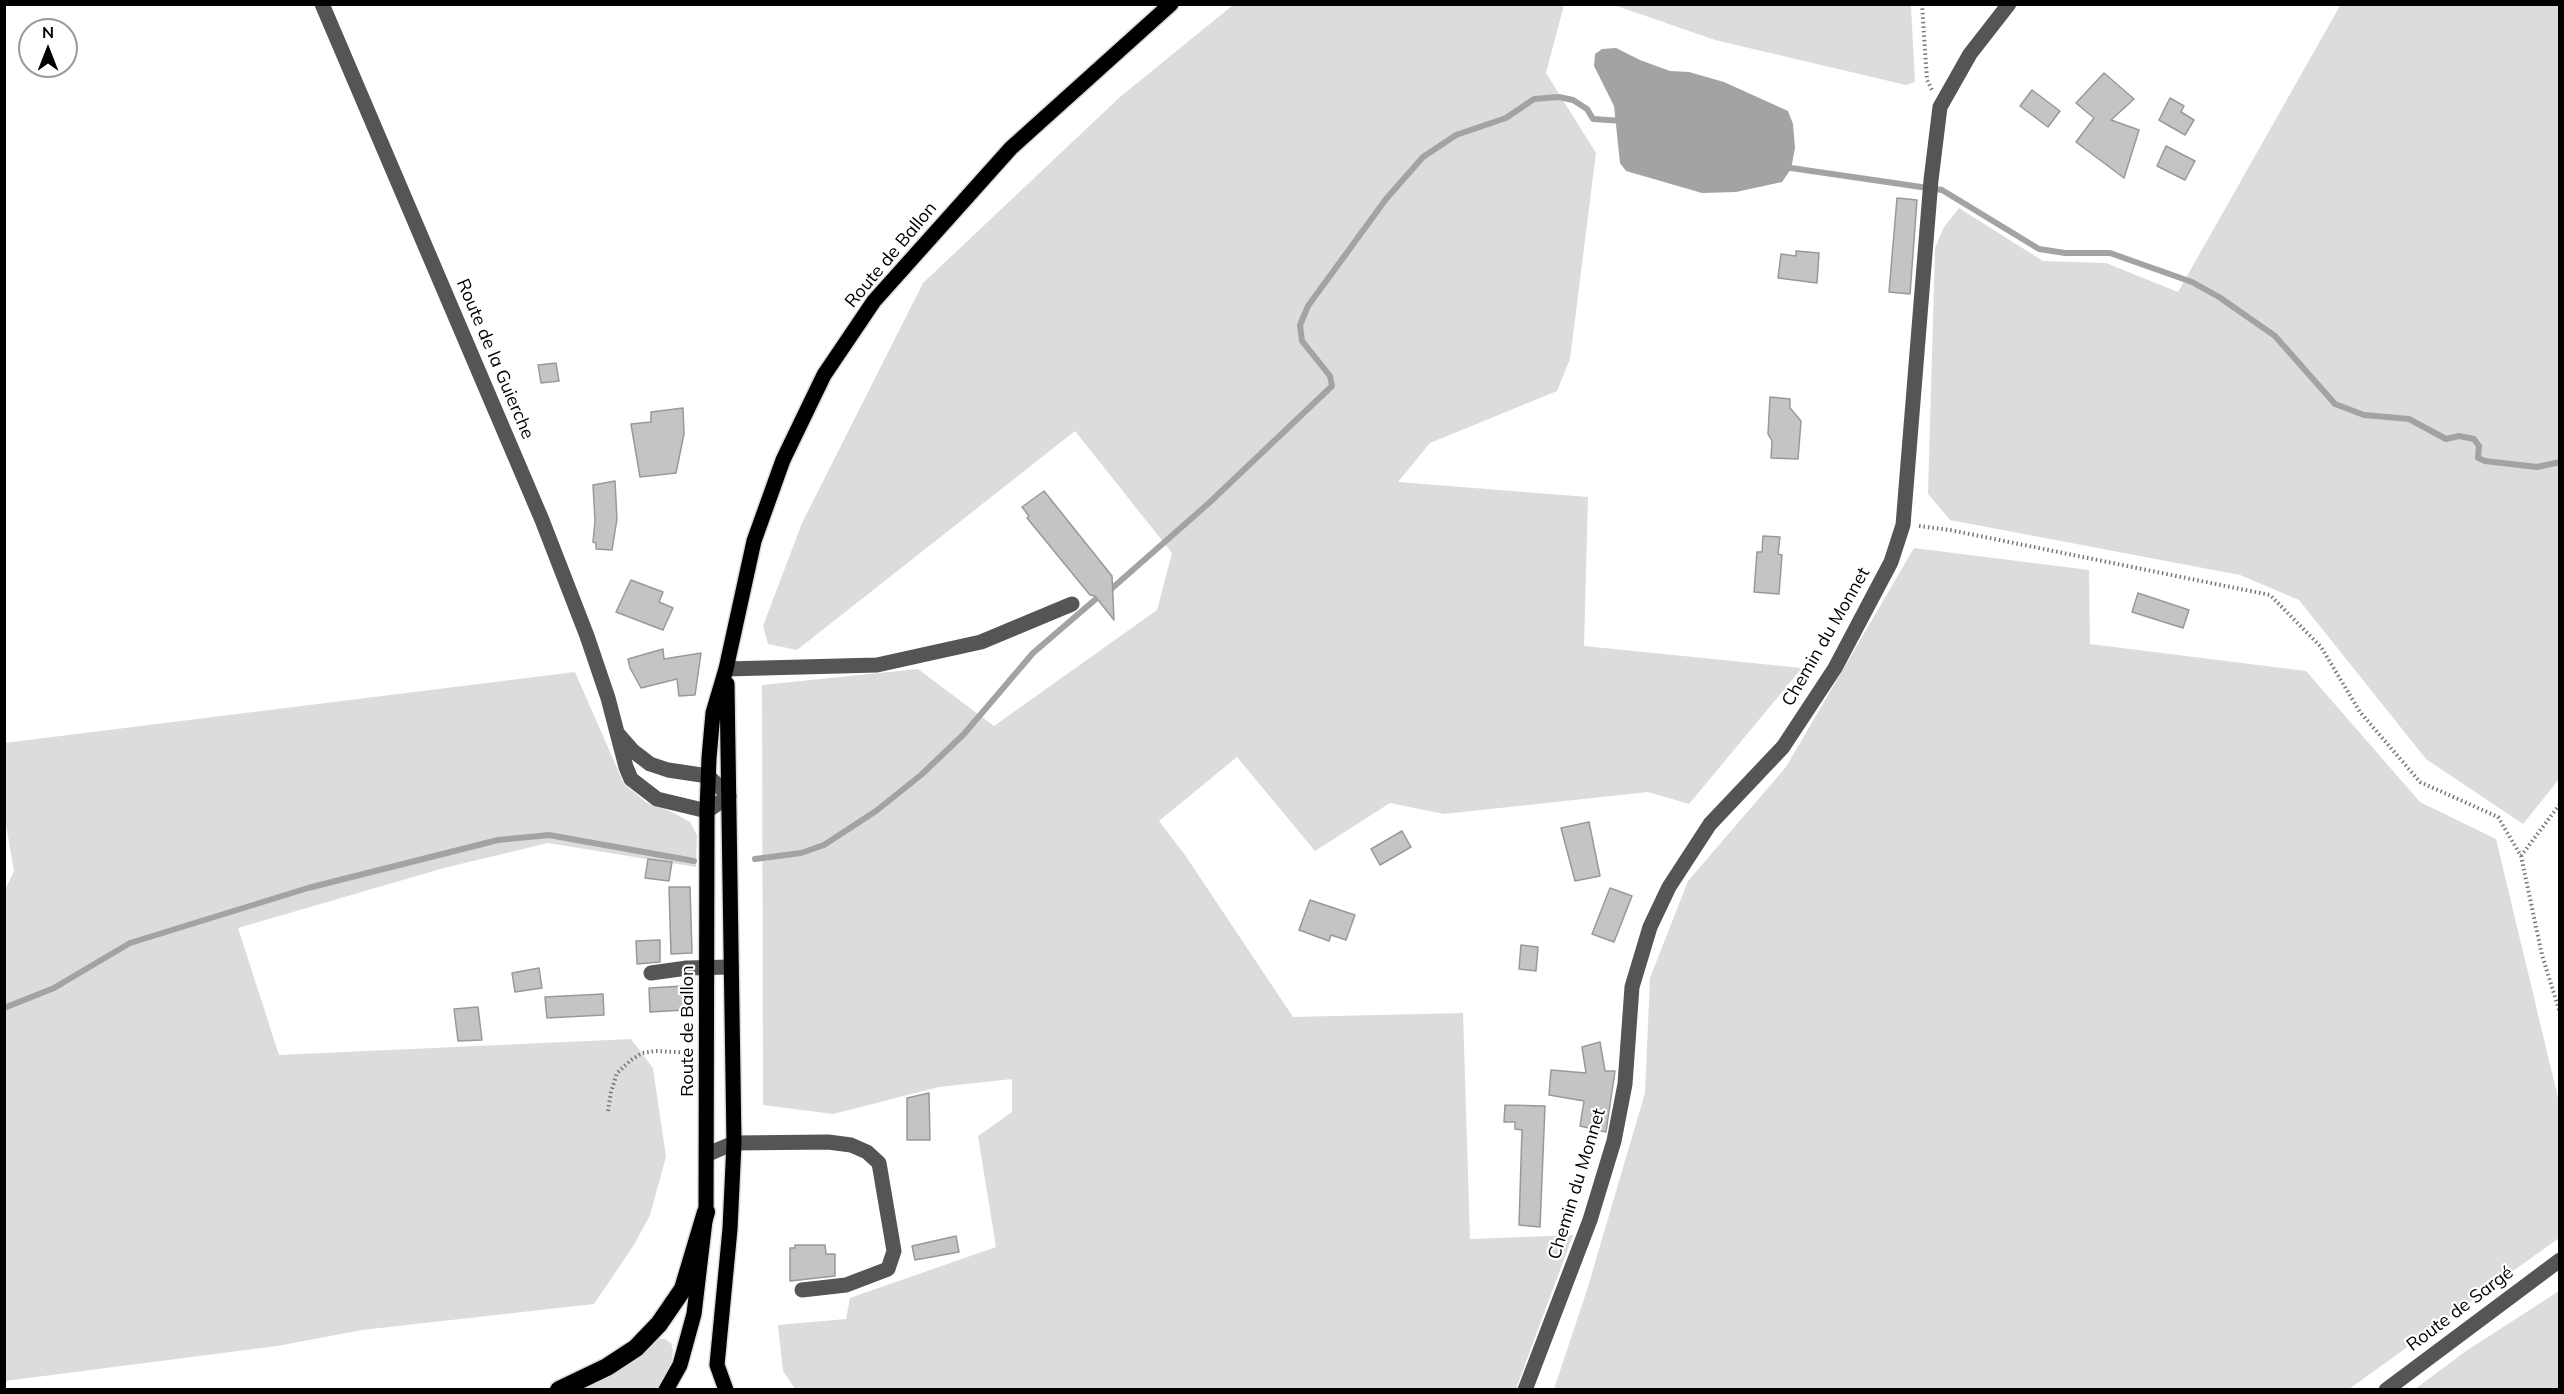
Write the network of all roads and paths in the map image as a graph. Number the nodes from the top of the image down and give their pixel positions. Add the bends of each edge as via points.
1 (322, 4) edge
2 (1171, 4) edge
3 (1922, 4) edge
4 (2009, 4) edge
5 (1940, 107) junction
6 (1903, 525) junction
7 (1072, 604) dead end
8 (726, 669) junction
9 (618, 734) junction
10 (708, 776) junction
11 (729, 796) junction
12 (2559, 804) edge
13 (707, 811) junction
14 (2521, 856) junction
15 (708, 967) junction
16 (731, 967) junction
17 (651, 973) dead end
18 (2559, 1013) edge
19 (708, 1054) junction
20 (608, 1111) dead end
21 (734, 1143) junction
22 (708, 1154) junction
23 (706, 1212) junction
24 (2559, 1260) edge
25 (801, 1290) dead end
26 (559, 1389) edge
27 (666, 1389) edge
28 (726, 1389) edge
29 (1525, 1389) edge
30 (2386, 1389) edge

1 - 9 street, Route de la Guierche via 542,520 587,636
2 - 8 main road, Route de Ballon via 1011,148 874,301 824,375 783,460 754,541
3 - 5 path via 1928,80
4 - 5 street, Chemin du Monnet via 1970,54
5 - 6 street, Chemin du Monnet via 1930,180
6 - 14 path via 1950,530 2270,595 2321,647 2360,712 2420,782 2498,817
6 - 29 street, Chemin du Monnet via 1891,562 1835,668 1783,747 1710,824 1669,887 1650,927 1632,987 1625,1084 1614,1141 1590,1220
7 - 8 street via 981,642 877,665
8 - 10 main road, Route de Ballon via 713,713
8 - 11 main road, Route de Ballon
9 - 10 street, Route de la Guierche via 650,764
9 - 13 street, Route de la Guierche via 631,779 642,789 657,799
10 - 11 street
10 - 13 main road, Route de Ballon
11 - 13 street
11 - 16 main road, Route de Ballon
12 - 14 path
13 - 15 main road, Route de Ballon
14 - 18 path
15 - 16 street
15 - 17 street
15 - 19 main road, Route de Ballon
16 - 21 main road, Route de Ballon
19 - 20 path via 656,1051 636,1056 617,1073
19 - 22 main road, Route de Ballon
21 - 22 street
21 - 25 street via 851,1145 879,1163 894,1251 888,1269 846,1285
21 - 28 main road, Route de Ballon via 717,1365
22 - 23 main road, Route de Ballon
23 - 26 highway via 683,1289 658,1323 636,1348 607,1367
23 - 27 main road, Route de Ballon via 694,1314 680,1365
24 - 30 street, Route de Sargé

